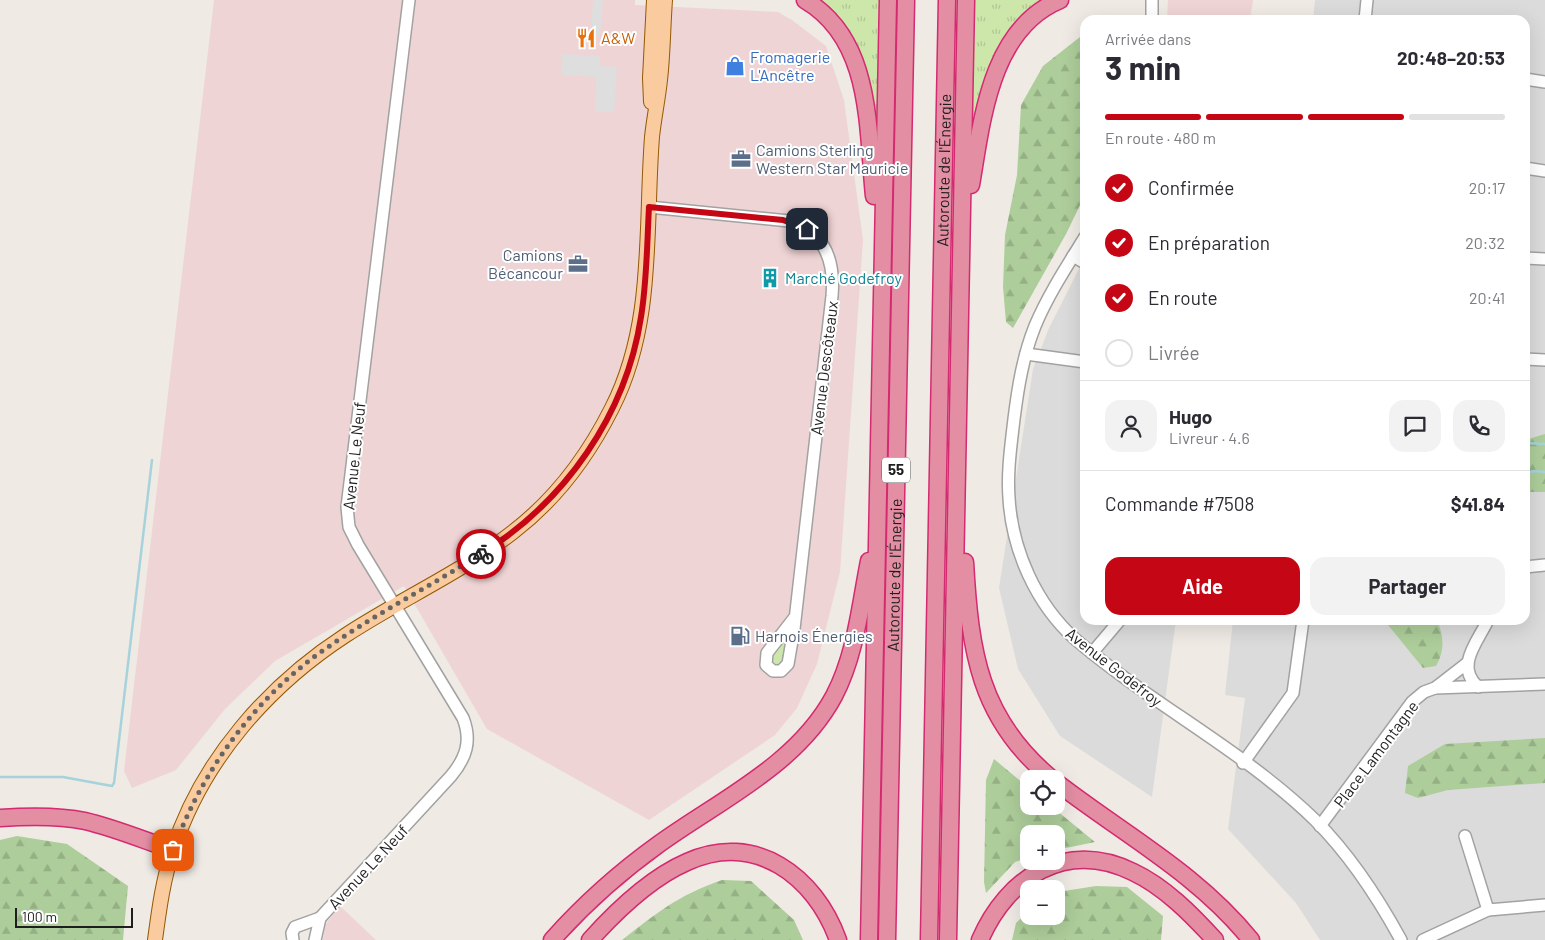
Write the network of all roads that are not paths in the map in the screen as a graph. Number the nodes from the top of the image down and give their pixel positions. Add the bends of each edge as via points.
1 (409, 0) edge
2 (654, 0) edge
3 (665, 0) edge
4 (805, 0) edge
5 (888, 0) edge
6 (906, 0) edge
7 (947, 0) edge
8 (966, 0) edge
9 (1060, 0) edge
10 (1152, 0) edge
11 (1367, 0) edge
12 (1152, 15) edge
13 (1366, 15) edge
14 (1530, 80) edge
15 (1545, 82) edge
16 (652, 135) junction
17 (1530, 168) edge
18 (1545, 170) edge
19 (649, 207) junction
20 (961, 239) junction
21 (1080, 245) edge
22 (1073, 256) junction
23 (1530, 258) edge
24 (1545, 259) edge
25 (1080, 260) edge
26 (882, 283) junction
27 (1026, 354) junction
28 (1530, 359) edge
29 (1545, 360) edge
30 (1080, 361) edge
31 (957, 449) junction
32 (877, 514) junction
33 (1545, 565) edge
34 (1530, 566) edge
35 (395, 606) junction
36 (794, 617) dead end
37 (1116, 625) edge
38 (1302, 625) edge
39 (1486, 625) edge
40 (1092, 653) junction
41 (1466, 664) junction
42 (1545, 684) edge
43 (1478, 687) junction
44 (1436, 688) junction
45 (1243, 763) junction
46 (1042, 770) edge
47 (1065, 788) edge
48 (0, 818) edge
49 (1320, 826) junction
50 (1465, 836) dead end
51 (173, 850) junction
52 (1545, 905) edge
53 (1488, 910) junction
54 (320, 918) junction
55 (155, 940) edge
56 (293, 940) edge
57 (315, 940) edge
58 (552, 940) edge
59 (590, 940) edge
60 (838, 940) edge
61 (869, 940) edge
62 (887, 940) edge
63 (930, 940) edge
64 (948, 940) edge
65 (980, 940) edge
66 (1215, 940) edge
67 (1251, 940) edge
68 (1401, 940) edge
69 (1424, 940) edge

1 - 35 street, Avenue Le Neuf via 347,507 349,527
2 - 16 main road via 650,78
3 - 16 main road via 660,79
4 - 26 highway via 837,29 861,80 869,129
5 - 26 highway
6 - 62 highway, Autoroute de l'Énergie / 55
7 - 63 highway, Autoroute de l'Énergie
8 - 20 highway
9 - 20 highway via 1042,10 1025,26 999,68 980,128
10 - 12 street
11 - 13 street
14 - 15 street
16 - 19 main road
17 - 18 street
19 - 35 main road via 643,304 634,354 615,402 589,449 554,494 513,532
19 - 36 street, Avenue Descôteaux via 789,221 815,235 829,256 833,270 832,296
20 - 31 highway
21 - 22 street, Avenue Godefroy
22 - 25 street
22 - 27 street, Avenue Godefroy via 1040,316
23 - 24 street
26 - 32 highway
27 - 30 street
27 - 40 street, Avenue Godefroy via 1016,406 1009,474 1014,536 1028,575 1044,604 1067,632
28 - 29 street
31 - 46 highway via 968,612 979,673 991,705 1010,735
31 - 64 highway
32 - 58 highway via 851,653 834,696 812,728 776,764 618,875
32 - 61 highway
33 - 34 street
35 - 51 main road via 318,654 255,711 214,766
35 - 54 street, Avenue Le Neuf via 463,718 467,748 451,776
37 - 40 street
38 - 45 street via 1293,693
39 - 41 street, Place Lamontagne
40 - 45 street, Avenue Godefroy
41 - 43 street via 1467,673
41 - 44 street, Place Lamontagne
42 - 43 street, Place Lamontagne
43 - 44 street, Place Lamontagne
44 - 49 street, Place Lamontagne via 1424,692 1412,702
45 - 49 street, Avenue Godefroy
47 - 67 highway via 1191,879
48 - 51 highway via 40,816 83,821
49 - 68 street, Avenue Godefroy via 1364,878
50 - 53 street
51 - 55 main road
52 - 53 street
53 - 69 street
54 - 56 street, Avenue Le Neuf via 297,926 292,933
54 - 57 street, Avenue Le Neuf
59 - 60 highway via 633,898 672,869 699,857 726,852 763,858 798,876 822,905
65 - 66 highway via 998,905 1022,881 1053,865 1088,860 1116,864 1143,877 1179,905

